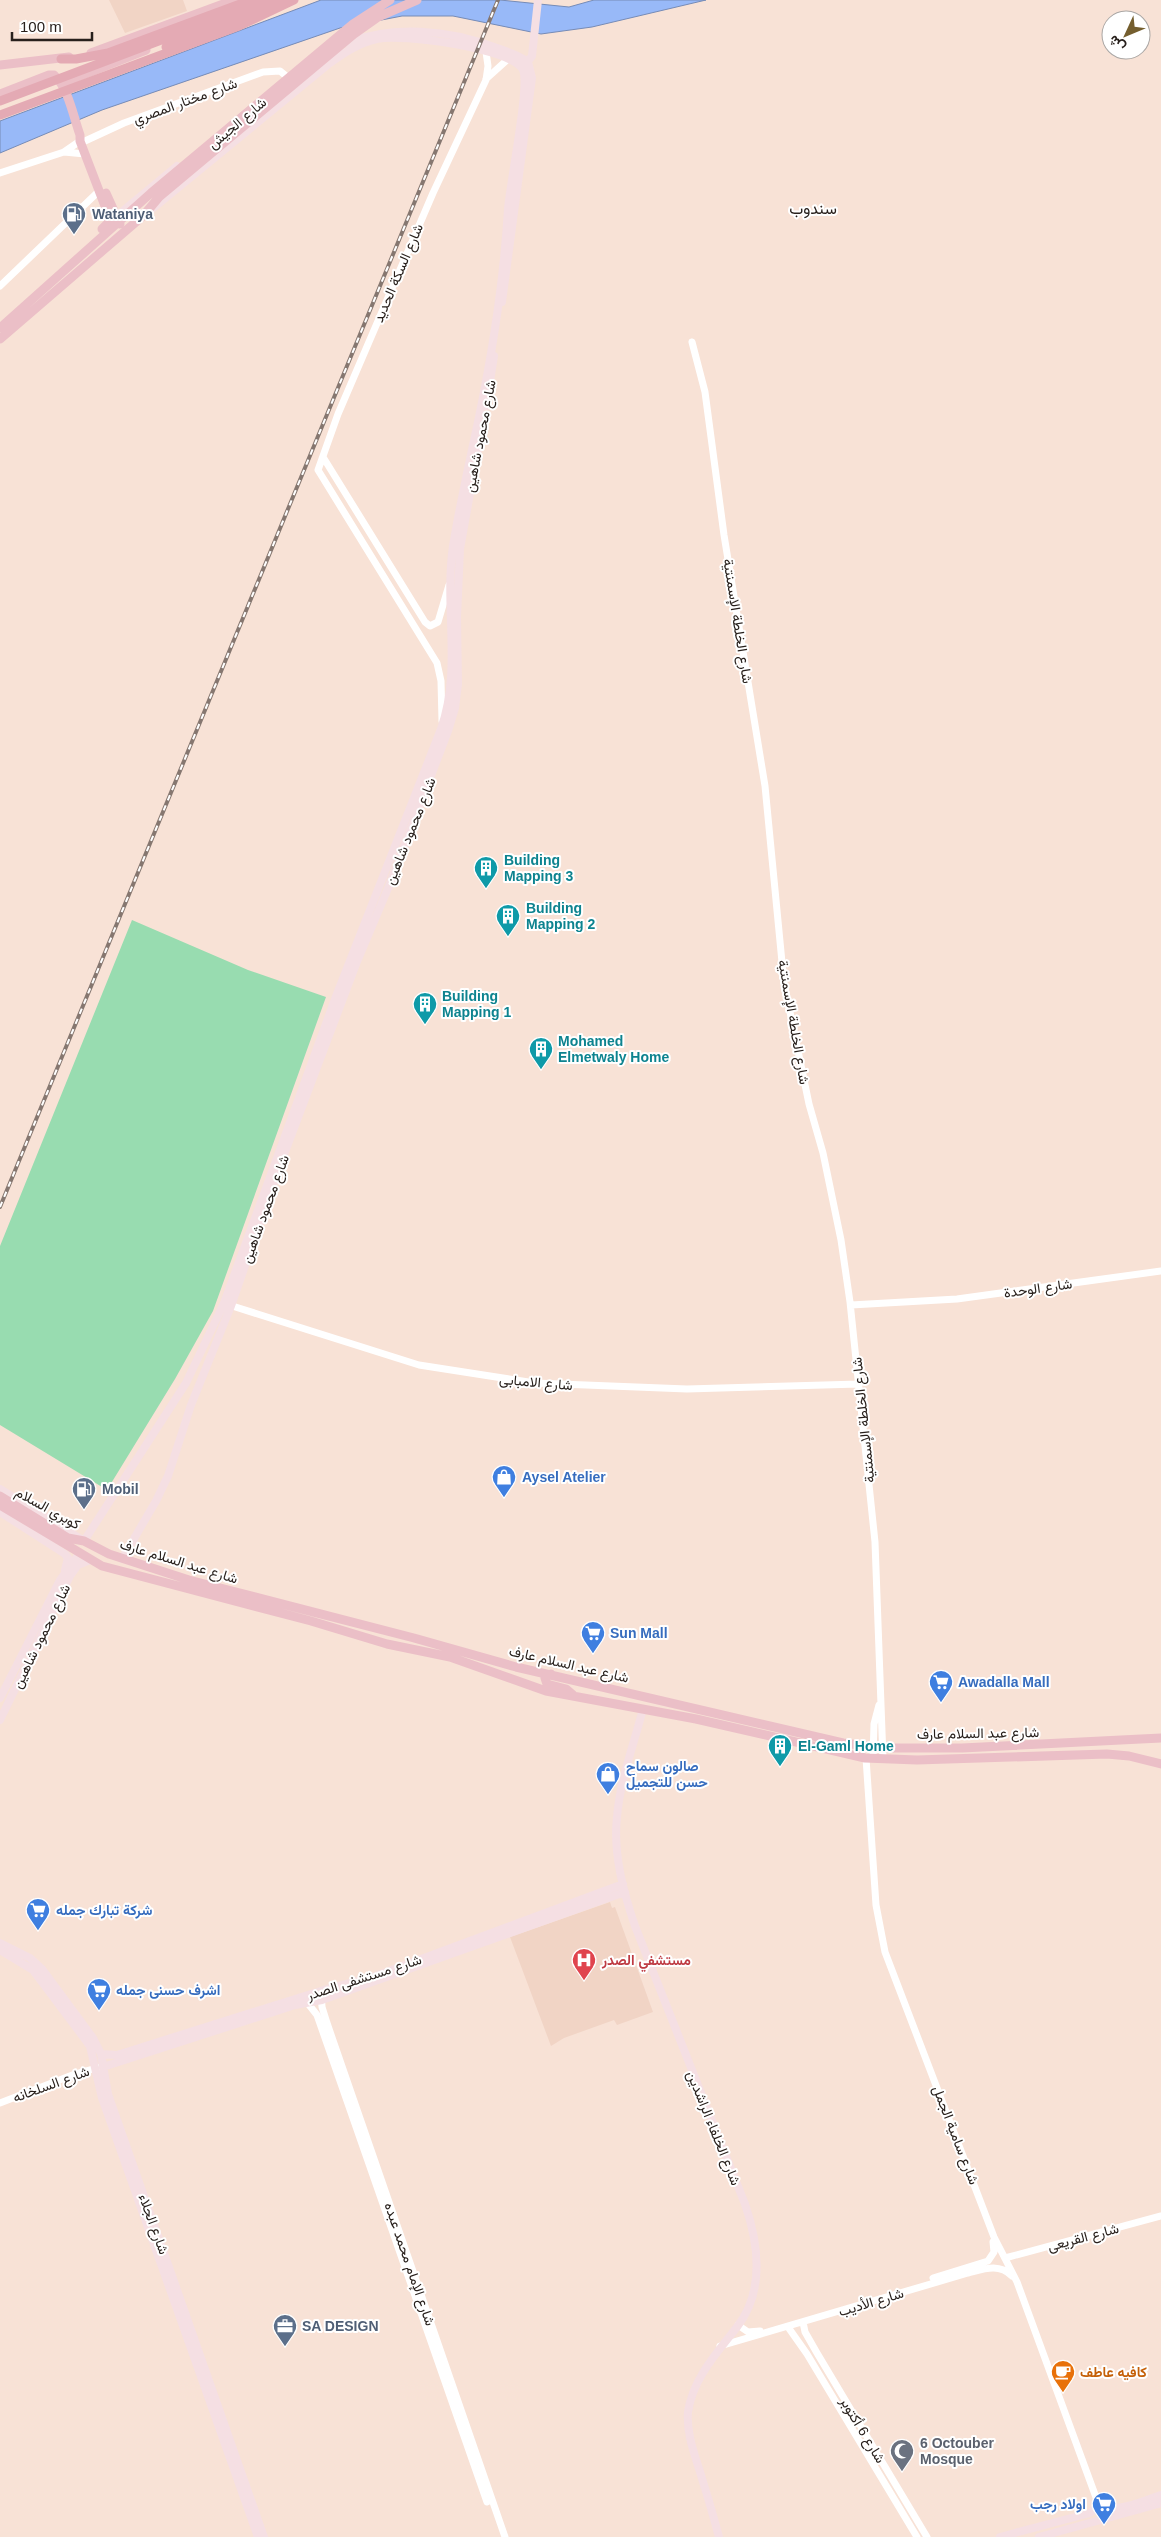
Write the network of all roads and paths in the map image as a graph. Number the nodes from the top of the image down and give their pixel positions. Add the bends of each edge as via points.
1 (234, 0) edge
2 (251, 0) edge
3 (267, 0) edge
4 (274, 0) edge
5 (283, 0) edge
6 (294, 0) edge
7 (390, 0) edge
8 (417, 0) edge
9 (538, 2) edge
10 (486, 52) junction
11 (61, 59) junction
12 (508, 59) junction
13 (0, 65) edge
14 (525, 68) junction
15 (286, 75) junction
16 (486, 80) junction
17 (298, 89) junction
18 (528, 89) junction
19 (66, 93) junction
20 (0, 94) edge
21 (0, 102) edge
22 (0, 109) edge
23 (0, 115) edge
24 (81, 136) junction
25 (64, 152) junction
26 (85, 154) junction
27 (0, 173) edge
28 (99, 191) junction
29 (106, 199) junction
30 (144, 215) junction
31 (113, 218) junction
32 (123, 232) junction
33 (0, 286) edge
34 (5, 321) edge
35 (0, 328) edge
36 (0, 340) edge
37 (692, 342) dead end
38 (323, 457) junction
39 (451, 577) junction
40 (441, 728) junction
41 (323, 1041) junction
42 (1161, 1271) edge
43 (227, 1305) junction
44 (851, 1306) junction
45 (859, 1384) junction
46 (176, 1398) junction
47 (191, 1405) junction
48 (0, 1489) edge
49 (0, 1496) edge
50 (0, 1505) edge
51 (0, 1512) edge
52 (44, 1527) junction
53 (84, 1541) junction
54 (79, 1554) junction
55 (122, 1559) junction
56 (90, 1560) junction
57 (63, 1576) junction
58 (516, 1667) junction
59 (551, 1674) junction
60 (527, 1684) junction
61 (573, 1696) junction
62 (0, 1698) edge
63 (880, 1703) junction
64 (643, 1708) junction
65 (0, 1720) edge
66 (1160, 1737) edge
67 (1132, 1741) junction
68 (873, 1748) junction
69 (882, 1748) junction
70 (1132, 1756) junction
71 (869, 1758) junction
72 (883, 1759) junction
73 (1161, 1764) edge
74 (624, 1888) junction
75 (0, 1943) edge
76 (0, 1950) edge
77 (324, 1990) junction
78 (325, 1999) junction
79 (300, 2000) junction
80 (310, 2004) junction
81 (68, 2010) junction
82 (320, 2014) junction
83 (100, 2054) junction
84 (99, 2067) junction
85 (0, 2103) edge
86 (1161, 2216) edge
87 (391, 2217) junction
88 (990, 2226) junction
89 (1005, 2258) junction
90 (167, 2268) junction
91 (1017, 2282) junction
92 (803, 2322) junction
93 (788, 2326) junction
94 (740, 2328) junction
95 (737, 2342) junction
96 (720, 2346) junction
97 (1161, 2495) edge
98 (1097, 2500) junction
99 (1161, 2503) edge
100 (1090, 2513) junction
101 (1092, 2522) junction
102 (258, 2537) edge
103 (264, 2537) edge
104 (500, 2537) edge
105 (505, 2537) edge
106 (719, 2537) edge
107 (917, 2537) edge
108 (927, 2537) edge
109 (1000, 2537) edge
110 (1039, 2537) edge

1 - 11 main road via 98,51
2 - 11 highway via 100,55
3 - 21 highway
4 - 19 main road via 70,80
5 - 22 highway
6 - 19 highway via 246,23
7 - 34 main road via 353,24
8 - 30 main road via 391,10 360,29 159,197
9 - 14 main road via 532,56
10 - 12 main road, شارع الجيش
10 - 16 street, شارع السكة الحديد
10 - 17 main road, شارع الجيش via 427,39 378,39 352,48
11 - 13 main road
12 - 14 main road, شارع الجيش
12 - 16 street, شارع السكة الحديد
14 - 15 main road, شارع الجيش via 519,56 480,41 405,32 368,36 320,52
14 - 18 main road, شارع محمود شاهين
14 - 18 main road, شارع محمود شاهين via 532,72
15 - 17 street
15 - 24 street, شارع مختار المصري via 276,70 263,72
15 - 31 main road, شارع الجيش
16 - 38 street, شارع السكة الحديد via 433,193 338,414
17 - 30 main road, شارع الجيش
18 - 39 main road, شارع محمود شاهين via 512,169 493,335 453,547
18 - 41 main road, شارع محمود شاهين via 494,362 461,541 455,708 433,772
19 - 20 main road via 56,76 52,75
19 - 23 highway
19 - 24 main road
24 - 25 street, شارع مختار المصري
24 - 26 main road
24 - 29 main road
25 - 26 street
25 - 27 street
26 - 28 main road
28 - 29 main road
28 - 33 street
29 - 31 main road
30 - 32 main road, شارع الجيش
31 - 32 main road
31 - 34 main road, شارع الجيش
32 - 36 main road, شارع الجيش
34 - 35 main road
37 - 44 street, شارع الخلطة الإسمنتية via 705,392 724,535 765,786 784,983 809,1104 826,1167
38 - 39 street via 430,626 438,622
38 - 40 street, شارع السكة الحديد via 318,470 437,663 441,681
39 - 40 main road, شارع محمود شاهين via 451,684
40 - 41 main road, شارع محمود شاهين
41 - 43 main road, شارع محمود شاهين
42 - 44 street, شارع الوحدة via 983,1296
43 - 45 street, شارع الامبابى via 419,1365 535,1384 687,1389
43 - 46 main road, شارع محمود شاهين
43 - 47 main road, شارع محمود شاهين
44 - 45 street, شارع الخلطة الإسمنتية
45 - 63 street, شارع الخلطة الإسمنتية via 875,1542
46 - 47 main road
46 - 53 main road, شارع محمود شاهين
47 - 55 main road, شارع محمود شاهين via 164,1485
48 - 53 main road, شارع عبد السلام عارف
49 - 52 main road, كوبري السلام
50 - 52 main road, كوبري السلام
51 - 57 main road via 67,1556
52 - 53 main road, كوبري السلام
52 - 54 main road, كوبري السلام
53 - 55 main road, شارع عبد السلام عارف
54 - 56 main road, شارع عبد السلام عارف
54 - 57 main road, شارع محمود شاهين
55 - 58 main road, شارع عبد السلام عارف via 189,1580
56 - 60 main road, شارع عبد السلام عارف via 129,1574 311,1620 387,1644 450,1657
56 - 65 main road, شارع محمود شاهين via 78,1565 70,1576
57 - 62 main road, شارع محمود شاهين
58 - 59 main road, شارع عبد السلام عارف
58 - 60 main road via 531,1677
59 - 61 main road via 545,1678 546,1682 566,1689
59 - 68 main road, شارع عبد السلام عارف
60 - 61 main road, شارع عبد السلام عارف
61 - 64 main road, شارع عبد السلام عارف
63 - 68 street, شارع الخلطة الإسمنتية via 874,1724
63 - 69 street, شارع الخلطة الإسمنتية
64 - 71 main road, شارع عبد السلام عارف
64 - 74 main road, شارع الخلفاء الراشدين via 616,1819
66 - 67 main road, شارع عبد السلام عارف
67 - 69 main road, شارع عبد السلام عارف via 1013,1747
67 - 70 main road
68 - 69 main road, شارع عبد السلام عارف
68 - 71 street, شارع الخلطة الإسمنتية
69 - 72 street, شارع الخلطة الإسمنتية
70 - 72 main road, شارع عبد السلام عارف via 1088,1754
70 - 73 main road, شارع عبد السلام عارف
71 - 72 main road, شارع عبد السلام عارف
71 - 88 street, شارع سامية الجمل via 876,1905 882,1940
74 - 77 main road, شارع مستشفى الصدر via 399,1968
74 - 78 main road, شارع مستشفى الصدر
74 - 94 main road, شارع الخلفاء الراشدين via 635,1926 750,2220 757,2250 756,2284
75 - 81 main road, شارع الجلاء via 36,1963
76 - 81 main road, شارع الجلاء via 33,1970
77 - 78 main road
77 - 79 main road, شارع مستشفى الصدر
78 - 80 main road, شارع مستشفى الصدر
78 - 82 street, شارع الإمام محمد عبده
79 - 80 main road, شارع مستشفى الصدر
79 - 83 main road, شارع مستشفى الصدر via 117,2055
79 - 84 main road, شارع مستشفى الصدر
80 - 82 street, شارع الإمام محمد عبده
81 - 83 main road, شارع الجلاء via 93,2038
81 - 84 main road, شارع الجلاء
82 - 87 street, شارع الإمام محمد عبده
83 - 84 main road, شارع الجلاء
84 - 85 street, شارع السلخانه
84 - 90 main road, شارع الجلاء
86 - 89 street, شارع القريعى
87 - 104 street, شارع الإمام محمد عبده
87 - 105 street, شارع الإمام محمد عبده
88 - 89 street, شارع سامية الجمل
88 - 94 street, شارع الأديب via 994,2252 988,2261 754,2332
89 - 91 street, شارع سامية الجمل
90 - 102 main road, شارع الجلاء
90 - 103 main road, شارع الجلاء
91 - 92 street, شارع الأديب via 1004,2270 990,2268
91 - 98 street, شارع سامية الجمل
92 - 93 street, شارع الأديب
92 - 108 street, شارع 6 أكتوبر via 817,2353
93 - 95 street, شارع الأديب
93 - 107 street, شارع 6 أكتوبر
94 - 95 street
94 - 96 main road, شارع الخلفاء الراشدين
95 - 96 street, شارع الأديب
96 - 106 main road, شارع الخلفاء الراشدين via 694,2393 688,2419 691,2441
97 - 98 main road via 1112,2508 1104,2507
98 - 100 main road via 1096,2508
99 - 101 main road
100 - 101 main road
100 - 109 main road
101 - 110 main road

